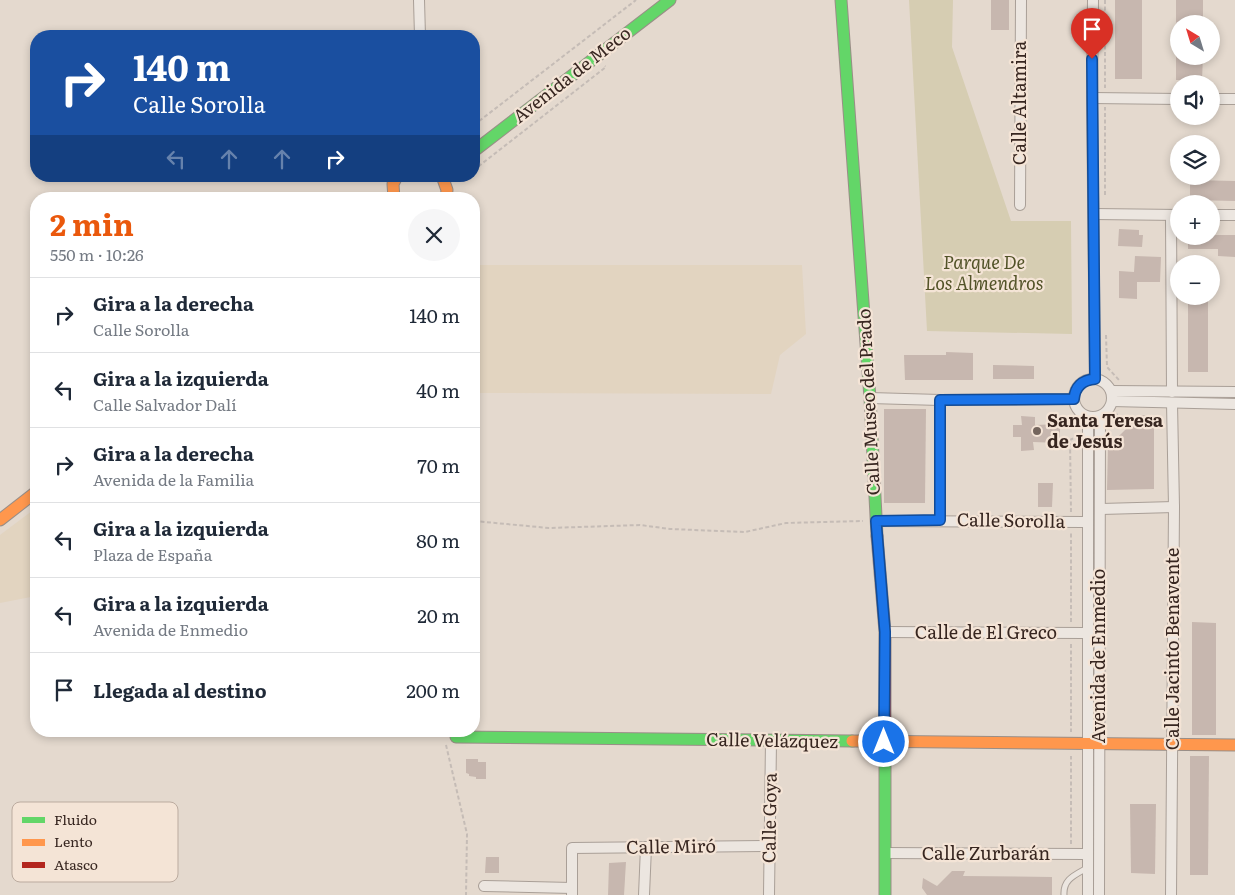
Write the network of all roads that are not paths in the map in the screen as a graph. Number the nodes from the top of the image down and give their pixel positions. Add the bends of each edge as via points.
1 (419, 0) edge
2 (670, 0) edge
3 (841, 0) edge
4 (1021, 0) edge
5 (1093, 0) edge
6 (420, 30) edge
7 (1092, 98) junction
8 (1170, 99) edge
9 (1220, 99) edge
10 (1235, 99) edge
11 (480, 146) edge
12 (1020, 205) dead end
13 (1094, 214) junction
14 (1170, 215) edge
15 (1220, 215) edge
16 (1235, 215) edge
17 (1175, 245) edge
18 (1095, 379) junction
19 (1235, 392) edge
20 (1111, 396) junction
21 (870, 398) junction
22 (1172, 398) junction
23 (1074, 399) junction
24 (940, 400) junction
25 (1235, 404) edge
26 (1088, 417) junction
27 (1100, 417) junction
28 (30, 497) edge
29 (1174, 507) junction
30 (1101, 509) junction
31 (0, 520) edge
32 (940, 520) junction
33 (876, 521) junction
34 (1087, 522) junction
35 (885, 632) junction
36 (1087, 633) junction
37 (450, 739) road end
38 (771, 741) junction
39 (884, 742) junction
40 (1093, 744) junction
41 (1174, 744) junction
42 (1235, 745) edge
43 (770, 846) junction
44 (646, 847) junction
45 (885, 853) junction
46 (1088, 854) junction
47 (1088, 868) junction
48 (484, 886) dead end
49 (572, 892) edge
50 (644, 895) edge
51 (769, 895) edge
52 (885, 895) edge
53 (1064, 895) edge
54 (1088, 895) edge
55 (1099, 895) edge
56 (1171, 895) edge

1 - 6 street
2 - 11 street, Avenida de Meco
3 - 21 street, Calle Museo del Prado
4 - 12 street, Calle Altamira
5 - 7 street
7 - 8 street
7 - 13 street
9 - 10 street
13 - 14 street
13 - 18 street
15 - 16 street
17 - 22 street, Calle Jacinto Benavente
18 - 20 street via 1104,382
18 - 23 street via 1081,383
19 - 22 street
20 - 22 street
20 - 27 street via 1108,410
21 - 24 street
21 - 33 street, Calle Museo del Prado
22 - 25 street
22 - 29 street, Calle Jacinto Benavente
23 - 24 street
23 - 26 street via 1078,411
24 - 32 street
26 - 27 street
26 - 34 street, Avenida de Enmedio
27 - 30 street, Avenida de Enmedio
28 - 31 street
29 - 30 street
29 - 41 street, Calle Jacinto Benavente
30 - 40 street, Avenida de Enmedio
32 - 33 street, Calle Sorolla
32 - 34 street, Calle Sorolla
33 - 35 street, Calle Museo del Prado
34 - 36 street, Avenida de Enmedio
35 - 36 street, Calle de El Greco
35 - 39 street, Calle Museo del Prado
36 - 40 street, Avenida de Enmedio
37 - 38 street, Calle Velázquez
38 - 39 street, Calle Velázquez
38 - 43 street, Calle Goya
39 - 40 street, Calle Velázquez
39 - 45 street, Calle Museo del Prado
40 - 41 street, Calle Velázquez
40 - 46 street, Avenida de Enmedio
40 - 55 street, Avenida de Enmedio
41 - 42 street, Calle Velázquez
41 - 56 street, Calle Jacinto Benavente
43 - 44 street, Calle Miró
43 - 51 street, Calle Goya
44 - 49 street, Calle Miró via 572,848
44 - 50 street
45 - 46 street, Calle Zurbarán
45 - 52 street, Calle Museo del Prado
46 - 47 street, Avenida de Enmedio
47 - 53 lane via 1072,876 1066,883
47 - 54 street, Avenida de Enmedio
48 - 49 street

